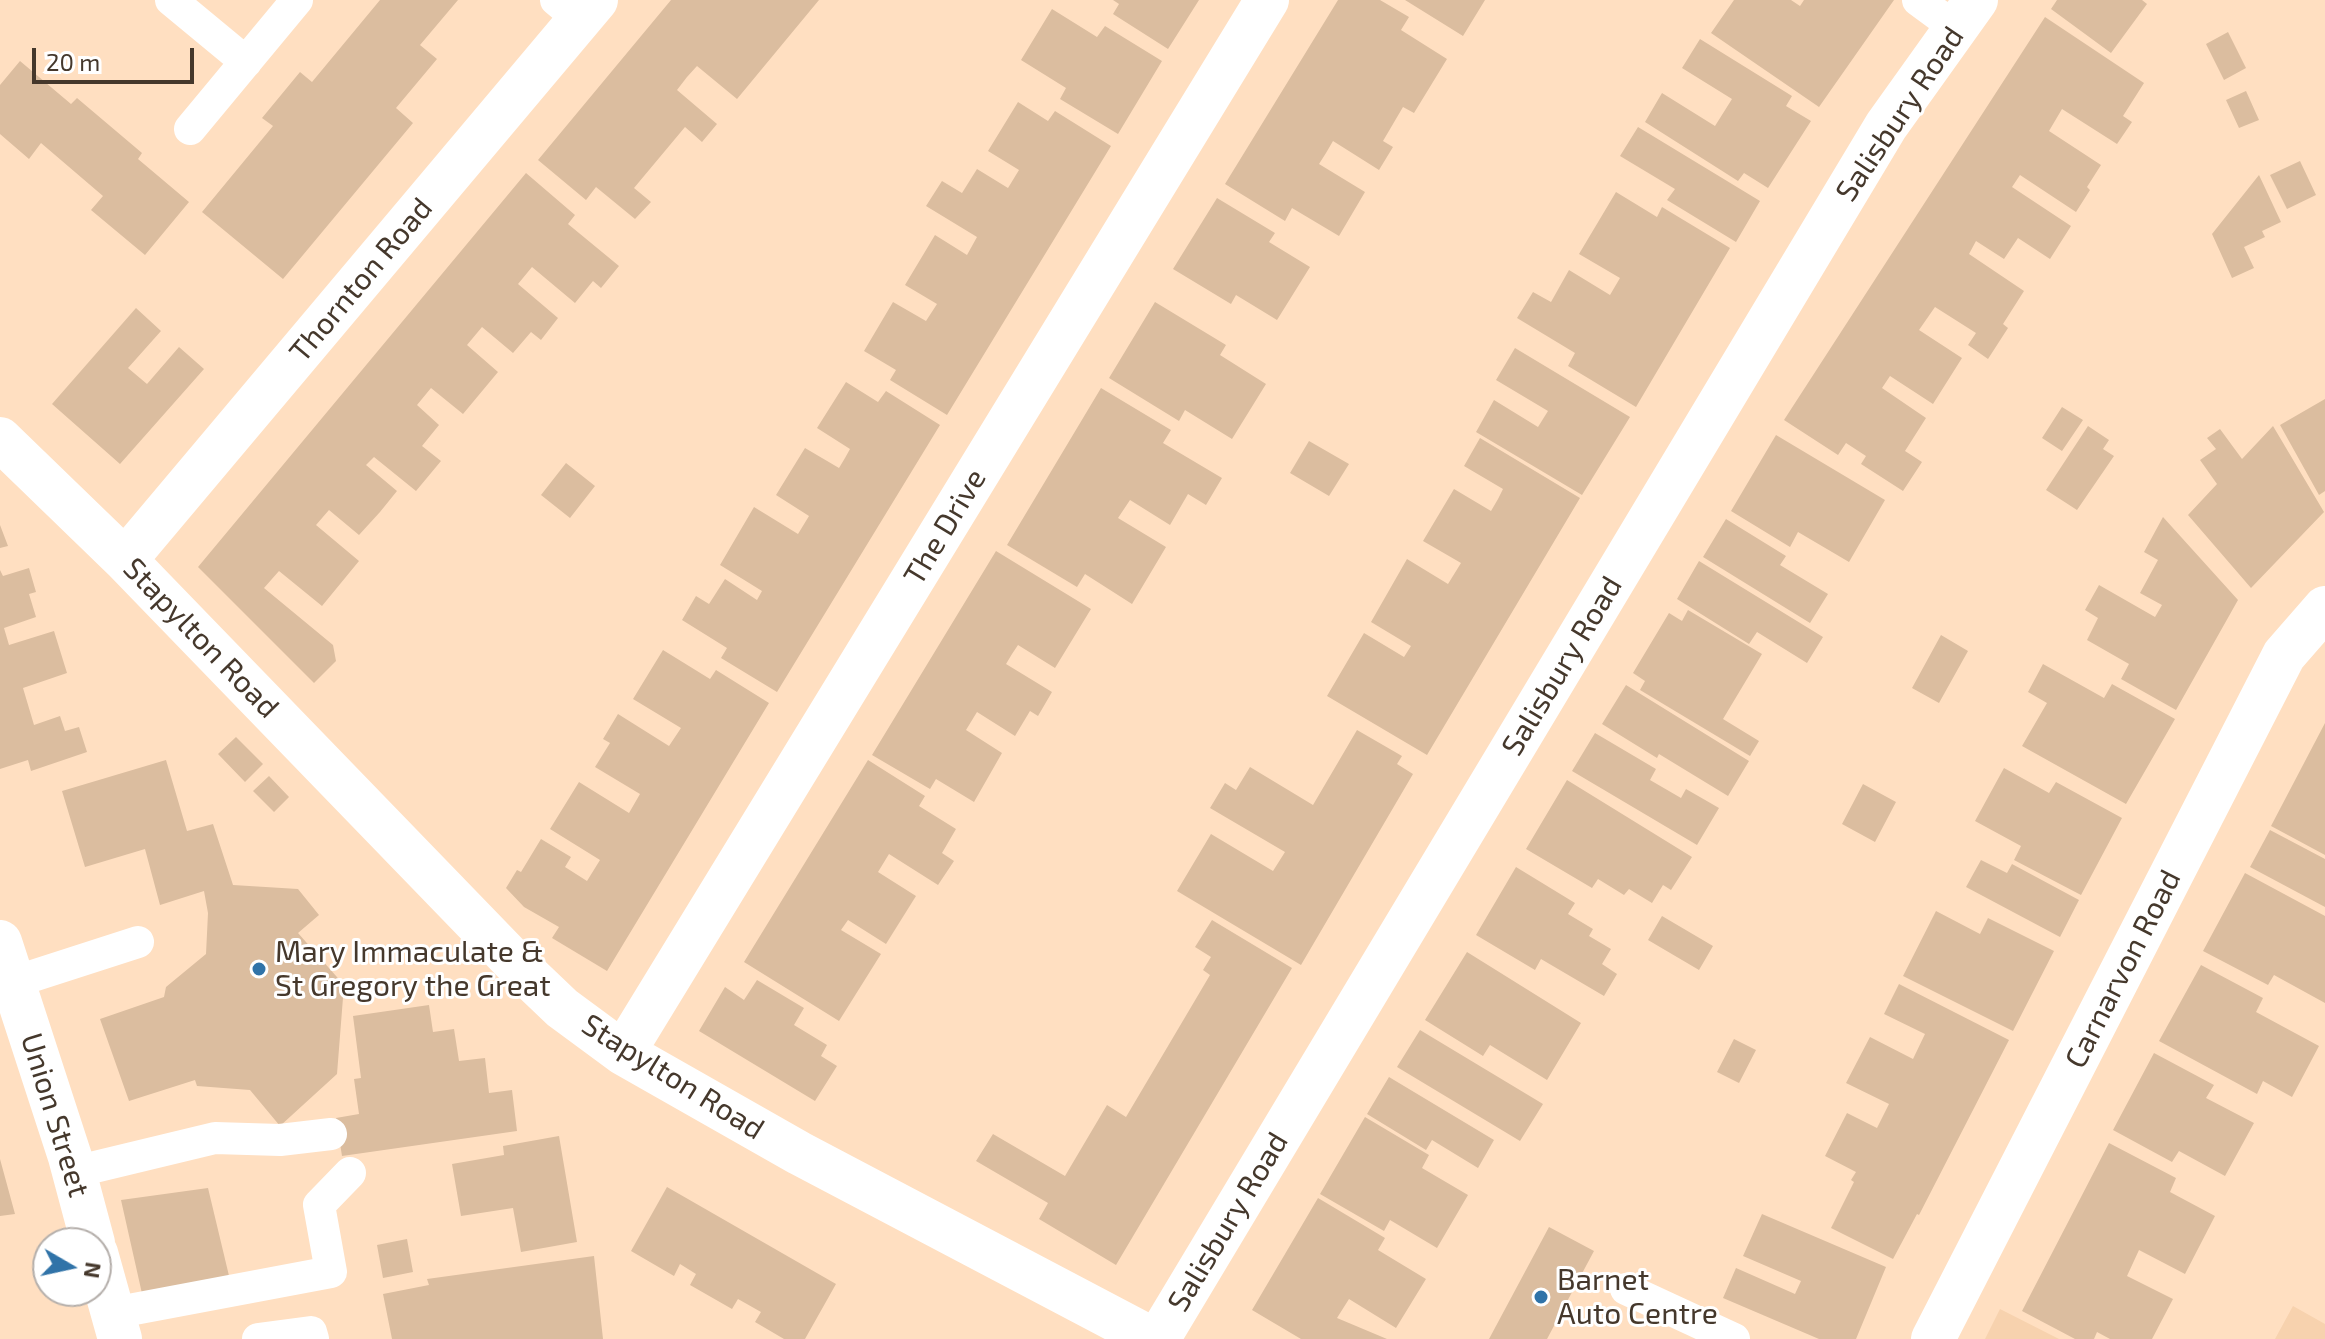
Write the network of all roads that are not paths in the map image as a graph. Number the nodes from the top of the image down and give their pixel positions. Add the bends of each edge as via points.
1 (171, 0) edge
2 (297, 0) edge
3 (1267, 0) edge
4 (1918, 0) edge
5 (577, 7) edge
6 (1966, 14) edge
7 (246, 62) junction
8 (190, 129) dead end
9 (0, 439) edge
10 (125, 560) junction
11 (2325, 608) edge
12 (138, 942) dead end
13 (7, 962) edge
14 (623, 1053) junction
15 (331, 1134) dead end
16 (74, 1172) junction
17 (350, 1173) dead end
18 (89, 1227) edge
19 (1626, 1289) dead end
20 (116, 1326) edge
21 (258, 1339) edge
22 (313, 1339) edge
23 (1155, 1339) edge
24 (1734, 1339) edge
25 (1933, 1339) edge

1 - 7 lane
2 - 7 lane
3 - 14 street, The Drive
4 - 6 lane
5 - 10 street, Thornton Road
6 - 23 street, Salisbury Road via 1878,140
7 - 8 lane
9 - 10 street, Stapylton Road
10 - 14 street, Stapylton Road via 519,967 562,1008
11 - 25 street, Carnarvon Road via 2284,655
12 - 13 lane
13 - 16 street, Union Street
14 - 23 street, Stapylton Road via 799,1153
15 - 16 lane via 280,1140 215,1138
16 - 18 street, Union Street
17 - 20 lane via 319,1205 331,1272
19 - 24 lane
21 - 22 lane via 311,1332

